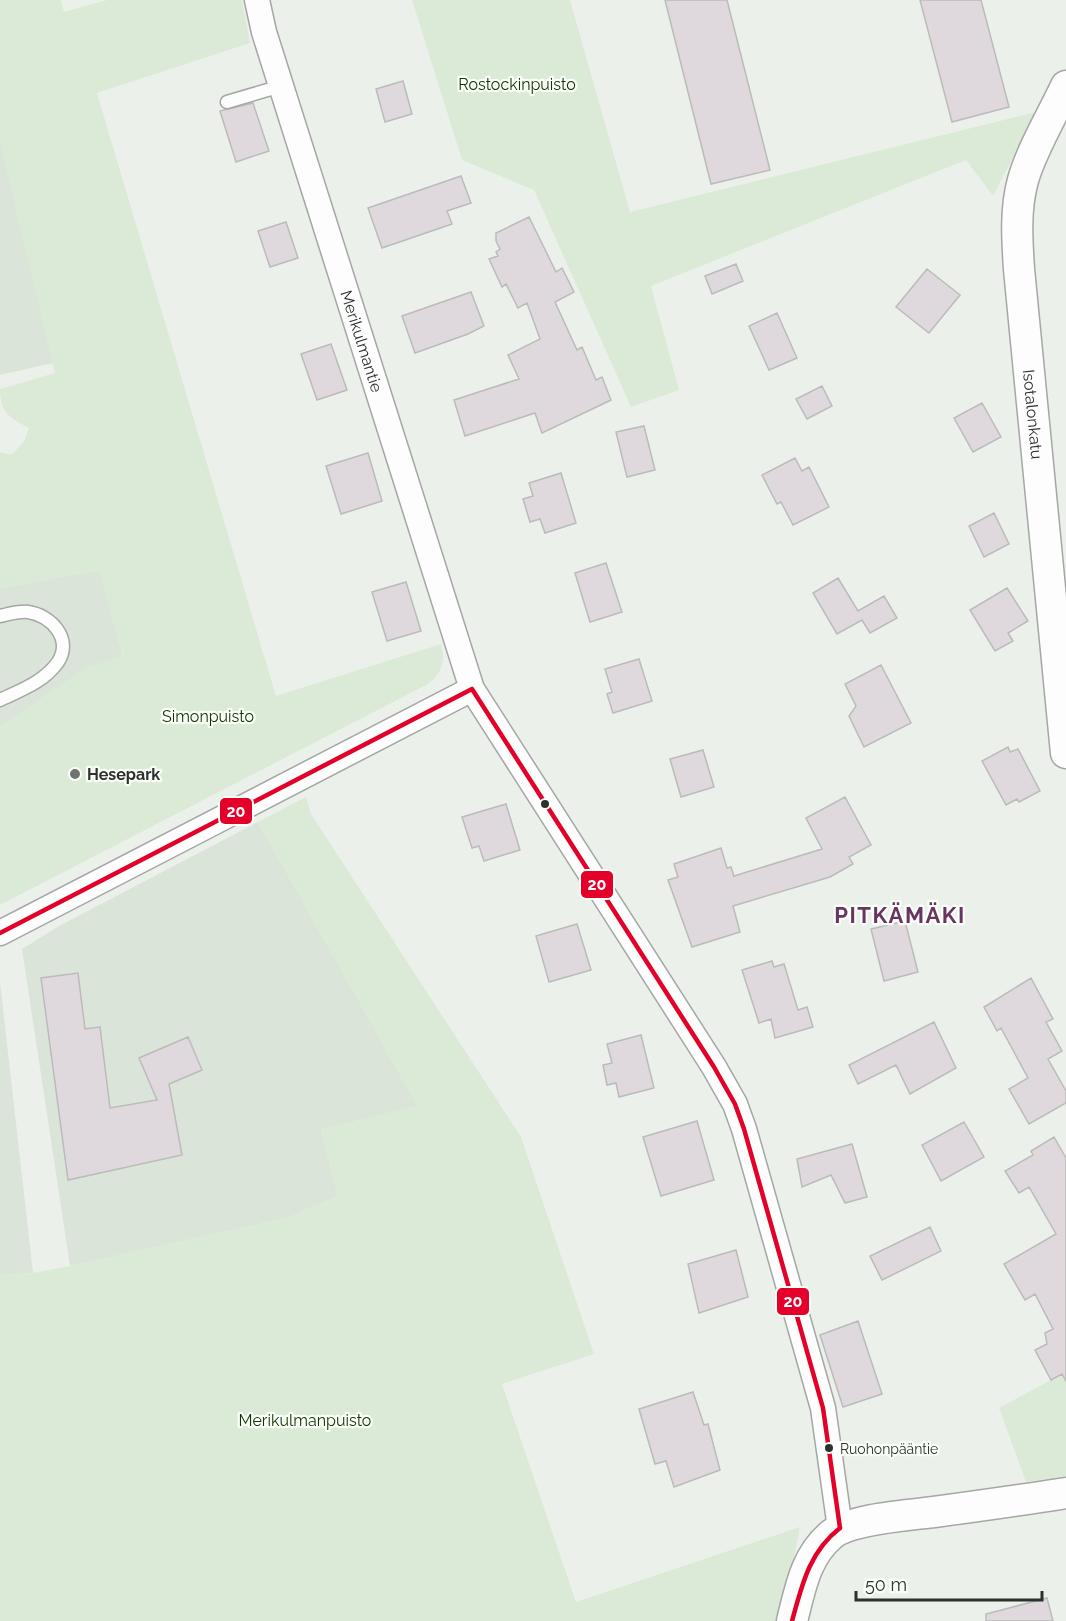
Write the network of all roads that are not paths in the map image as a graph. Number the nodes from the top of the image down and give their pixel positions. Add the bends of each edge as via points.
1 (256, 0) edge
2 (281, 86) junction
3 (1066, 86) edge
4 (226, 102) dead end
5 (0, 616) edge
6 (472, 689) junction
7 (0, 700) edge
8 (1066, 753) edge
9 (0, 933) edge
10 (1066, 1493) edge
11 (840, 1528) junction
12 (792, 1621) edge

1 - 2 street, Merikulmantie
2 - 4 lane
2 - 6 street, Merikulmantie
3 - 8 street, Isotalonkatu via 1024,178 1017,230
5 - 7 lane via 27,612 42,617 56,628 63,647 46,675
6 - 9 street
6 - 11 street, Merikulmantie via 735,1104 823,1408
10 - 11 street
11 - 12 street via 812,1557

